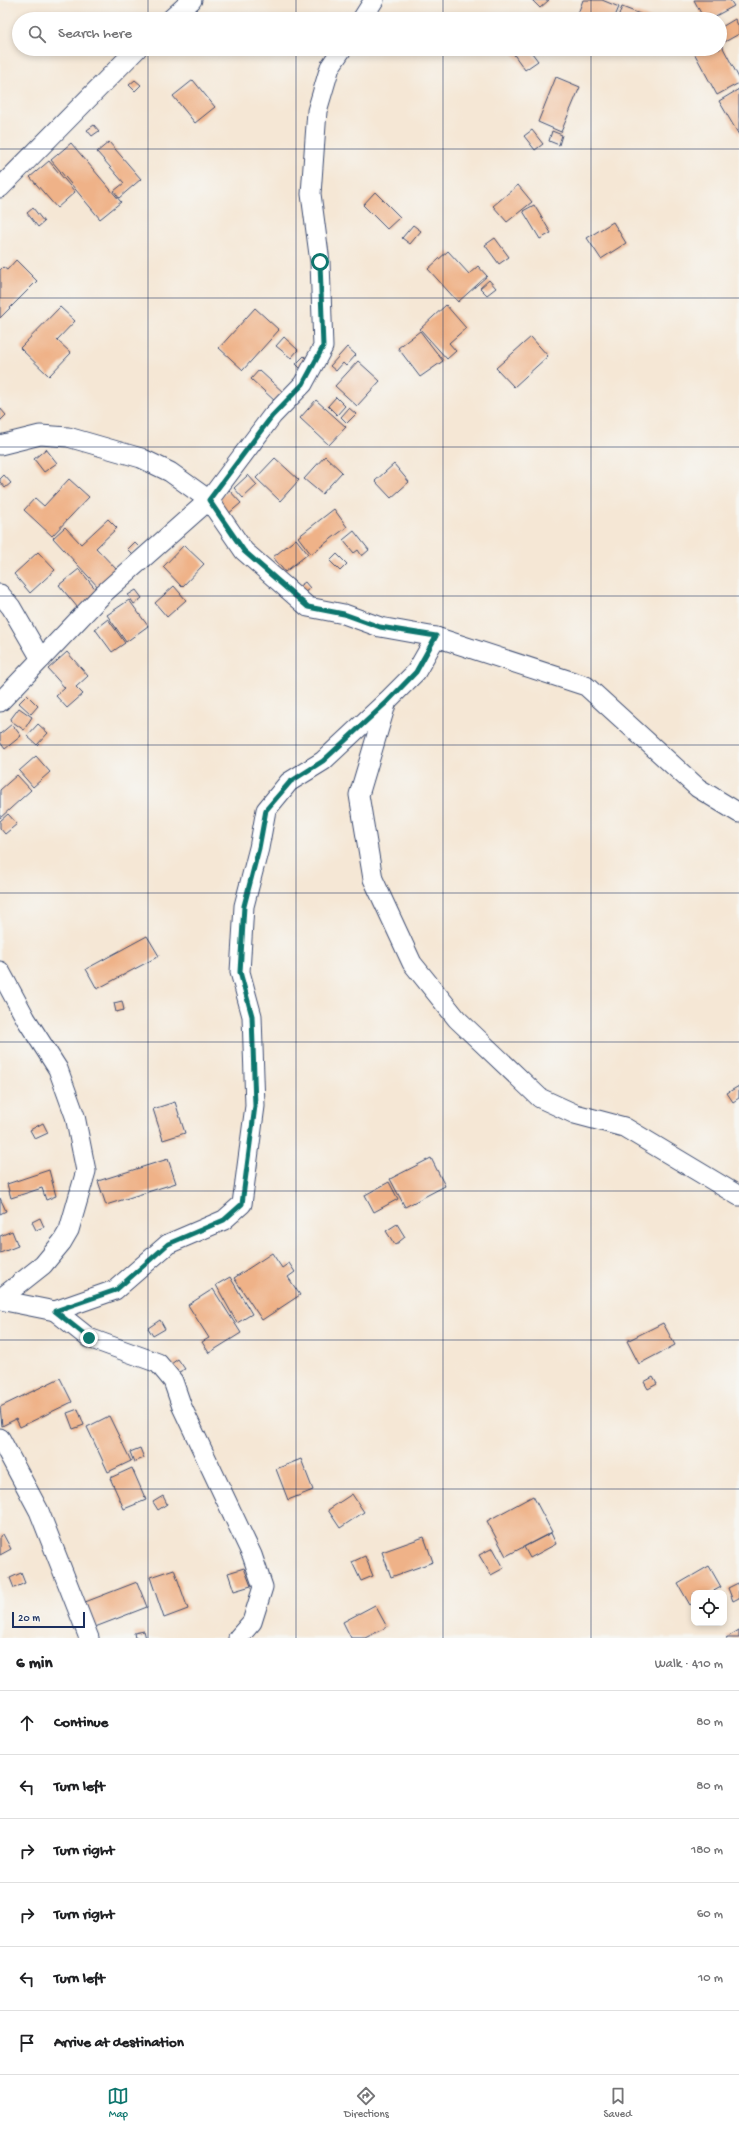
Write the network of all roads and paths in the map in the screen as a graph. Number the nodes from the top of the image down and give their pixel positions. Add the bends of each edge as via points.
1 (192, 0) edge
2 (374, 0) edge
3 (178, 12) edge
4 (366, 12) edge
5 (130, 56) edge
6 (337, 56) edge
7 (0, 188) edge
8 (0, 445) edge
9 (209, 500) junction
10 (0, 594) edge
11 (436, 636) junction
12 (41, 659) junction
13 (0, 702) edge
14 (387, 702) junction
15 (739, 813) edge
16 (0, 971) edge
17 (739, 1196) edge
18 (0, 1299) edge
19 (55, 1311) junction
20 (0, 1438) edge
21 (89, 1638) edge
22 (238, 1638) edge

1 - 3 street
2 - 4 street
5 - 7 street
6 - 9 street via 330,67 317,111 311,194 320,262 323,347 303,384 272,416
8 - 9 street via 40,434 68,437 141,458 170,472
9 - 11 street via 244,551 308,607 344,614 380,627
9 - 12 street via 104,593
10 - 12 street via 11,607
11 - 14 street via 416,672
11 - 15 street via 586,686 698,788
12 - 13 street
14 - 17 street via 358,795 373,879 412,963 457,1019 540,1098 575,1114 624,1128
14 - 19 street via 323,761 290,782 266,810 244,906 240,972 252,1016 255,1106 242,1204 224,1220 168,1244 116,1290
16 - 18 street via 26,1019 58,1069 75,1116 86,1171 69,1230 62,1242 44,1265
18 - 19 street
19 - 22 street via 89,1338 158,1363 173,1381 182,1407 252,1555 263,1587 252,1622
20 - 21 street via 39,1511

